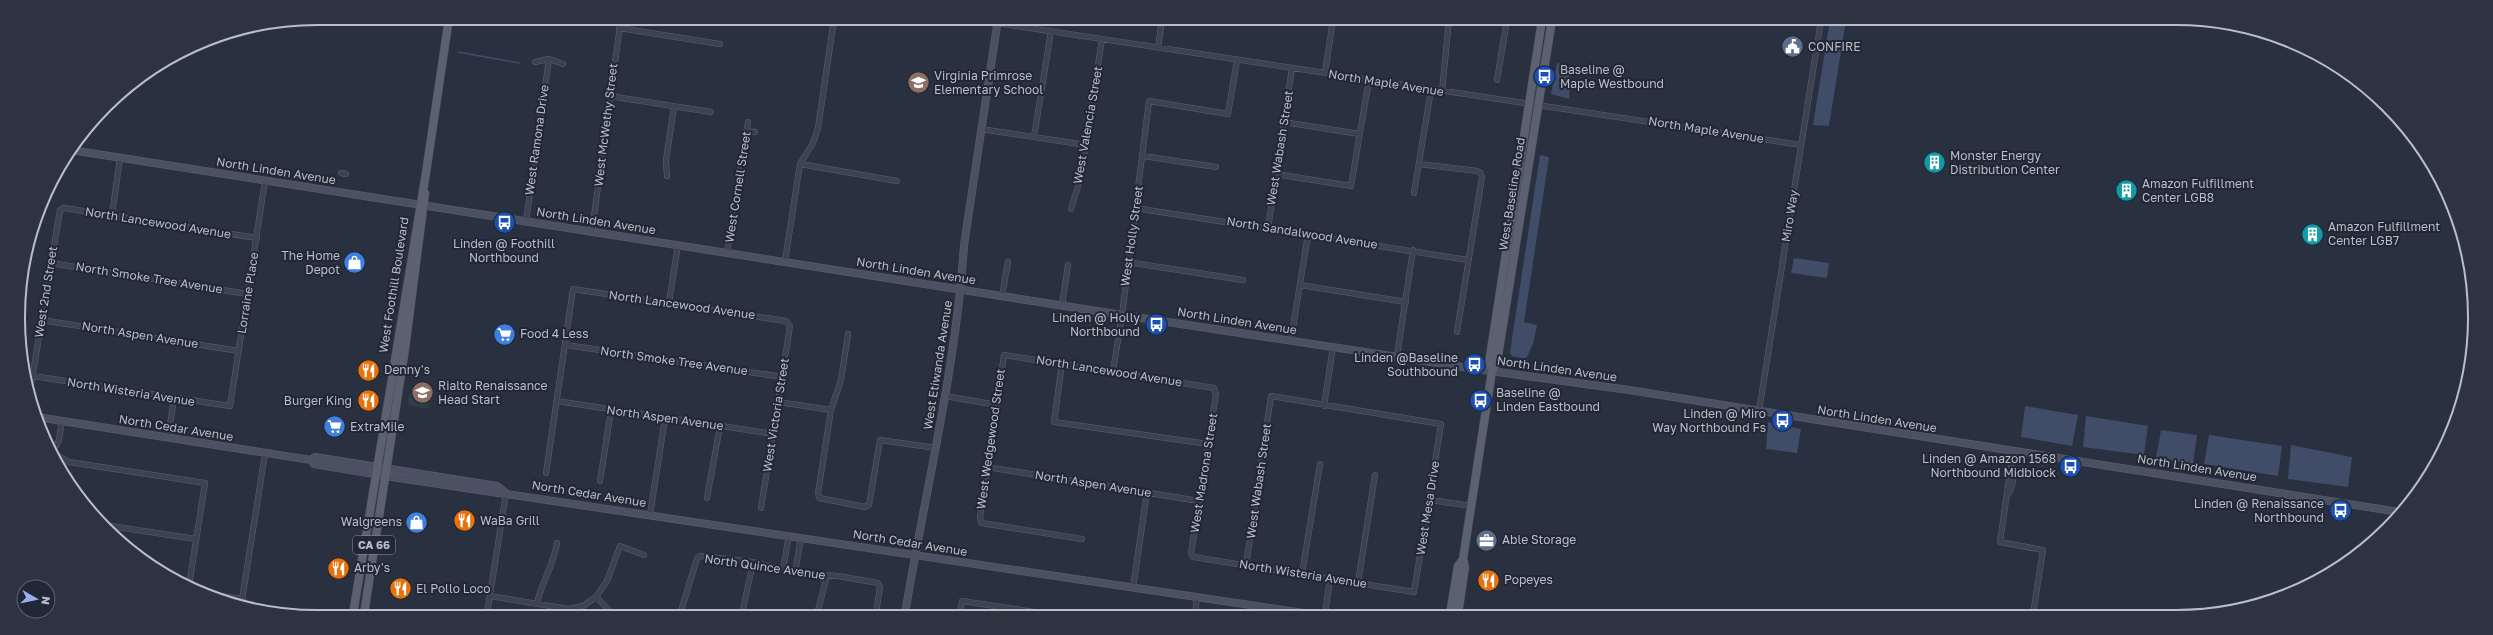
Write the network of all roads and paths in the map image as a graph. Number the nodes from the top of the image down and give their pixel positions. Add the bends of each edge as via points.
1 (448, 25) edge
2 (620, 25) edge
3 (833, 25) edge
4 (997, 25) edge
5 (1019, 25) edge
6 (1161, 25) edge
7 (1332, 25) edge
8 (1449, 25) edge
9 (1506, 25) edge
10 (1541, 25) edge
11 (1551, 25) edge
12 (1820, 25) edge
13 (619, 28) junction
14 (1051, 31) junction
15 (1102, 39) junction
16 (720, 44) dead end
17 (1158, 48) junction
18 (549, 59) junction
19 (1237, 60) junction
20 (535, 62) dead end
21 (563, 64) dead end
22 (1292, 68) junction
23 (1325, 74) junction
24 (1369, 80) junction
25 (1497, 80) dead end
26 (1431, 90) junction
27 (1442, 92) junction
28 (609, 96) junction
29 (1529, 104) junction
30 (1538, 105) junction
31 (674, 107) junction
32 (712, 112) dead end
33 (748, 122) dead end
34 (1283, 122) junction
35 (981, 129) junction
36 (747, 131) junction
37 (755, 132) dead end
38 (1360, 134) junction
39 (1034, 137) junction
40 (1086, 145) junction
41 (1801, 145) junction
42 (77, 151) edge
43 (1143, 156) junction
44 (120, 158) junction
45 (800, 164) junction
46 (1419, 164) junction
47 (1216, 167) dead end
48 (1275, 174) junction
49 (667, 176) dead end
50 (265, 181) junction
51 (897, 181) dead end
52 (1414, 193) dead end
53 (422, 206) junction
54 (1135, 208) junction
55 (1071, 209) dead end
56 (60, 210) joint
57 (112, 215) junction
58 (526, 221) junction
59 (1268, 228) junction
60 (592, 231) junction
61 (1308, 234) junction
62 (257, 238) junction
63 (678, 245) junction
64 (1413, 250) junction
65 (728, 252) junction
66 (1468, 260) junction
67 (785, 262) junction
68 (1008, 262) dead end
69 (1127, 262) junction
70 (50, 263) junction
71 (1068, 266) dead end
72 (1243, 280) dead end
73 (1300, 285) junction
74 (961, 289) junction
75 (248, 294) junction
76 (1002, 296) junction
77 (669, 302) junction
78 (1406, 302) junction
79 (1062, 305) junction
80 (1122, 315) junction
81 (41, 320) junction
82 (789, 322) joint
83 (1457, 332) dead end
84 (848, 334) dead end
85 (1291, 340) junction
86 (566, 345) junction
87 (1333, 347) junction
88 (239, 351) junction
89 (1004, 355) joint
90 (1397, 356) junction
91 (1062, 363) junction
92 (1113, 371) junction
93 (1492, 371) junction
94 (33, 376) junction
95 (783, 377) junction
96 (32, 380) edge
97 (1214, 388) joint
98 (945, 396) junction
99 (174, 398) junction
100 (557, 401) junction
101 (778, 402) junction
102 (997, 405) junction
103 (230, 406) joint
104 (1324, 406) junction
105 (611, 410) junction
106 (832, 410) junction
107 (1759, 411) junction
108 (43, 418) edge
109 (665, 418) junction
110 (62, 421) junction
111 (720, 426) junction
112 (774, 434) junction
113 (168, 438) junction
114 (1208, 444) junction
115 (55, 447) edge
116 (936, 448) junction
117 (2013, 451) junction
118 (265, 454) junction
119 (61, 458) edge
120 (1320, 464) dead end
121 (987, 467) junction
122 (375, 470) junction
123 (385, 472) junction
124 (546, 473) dead end
125 (1375, 475) dead end
126 (600, 482) dead end
127 (483, 484) junction
128 (456, 487) junction
129 (1147, 492) junction
130 (506, 493) junction
131 (707, 498) dead end
132 (1430, 500) junction
133 (1199, 501) junction
134 (1472, 506) junction
135 (761, 508) dead end
136 (2394, 511) edge
137 (650, 515) junction
138 (114, 526) edge
139 (789, 535) junction
140 (801, 537) junction
141 (196, 539) junction
142 (1082, 539) dead end
143 (557, 543) dead end
144 (915, 554) junction
145 (644, 555) dead end
146 (1193, 557) joint
147 (1463, 559) junction
148 (361, 560) junction
149 (753, 562) junction
150 (1246, 565) junction
151 (783, 569) junction
152 (795, 573) junction
153 (1302, 574) junction
154 (827, 576) junction
155 (1330, 579) junction
156 (190, 581) edge
157 (1358, 583) junction
158 (1133, 588) junction
159 (1414, 592) joint
160 (490, 596) junction
161 (596, 597) junction
162 (1197, 597) junction
163 (236, 598) edge
164 (243, 599) joint
165 (537, 604) junction
166 (365, 605) junction
167 (354, 610) edge
168 (364, 610) edge
169 (488, 610) edge
170 (609, 610) dead end
171 (681, 610) edge
172 (743, 610) edge
173 (819, 610) edge
174 (876, 610) edge
175 (906, 610) edge
176 (961, 610) edge
177 (1022, 610) edge
178 (1195, 610) edge
179 (1283, 610) edge
180 (1326, 610) edge
181 (1451, 610) edge
182 (1459, 610) edge
183 (2034, 610) edge

1 - 53 main road, West Foothill Boulevard
2 - 13 street, West McWethy Street
3 - 45 street via 818,128 813,143
4 - 35 street, West Etiwanda Avenue
5 - 14 street, North Maple Avenue
6 - 17 street
7 - 23 street
8 - 27 street
9 - 25 street
10 - 29 main road, West Baseline Road
11 - 30 main road, West Baseline Road
12 - 41 street, Miro Way
13 - 16 street
13 - 28 street, West McWethy Street
14 - 15 street, North Maple Avenue
14 - 39 street
15 - 17 street, North Maple Avenue
15 - 40 street, West Valencia Street
17 - 19 street, North Maple Avenue
18 - 20 street
18 - 21 street
18 - 58 street, West Ramona Drive
19 - 22 street, North Maple Avenue
19 - 43 street, West Holly Street via 1228,114 1149,101
22 - 23 street, North Maple Avenue
22 - 34 street, West Wabash Street
23 - 24 street, North Maple Avenue
24 - 26 street, North Maple Avenue
24 - 38 street
26 - 27 street, North Maple Avenue
26 - 46 street
27 - 29 street, North Maple Avenue
28 - 31 street
28 - 60 street, West McWethy Street
29 - 30 street, North Maple Avenue
29 - 93 main road, West Baseline Road via 1488,363
30 - 41 street, North Maple Avenue
30 - 93 main road, West Baseline Road via 1497,362
31 - 32 street
31 - 49 street via 666,160
33 - 36 street, West Cornell Street
34 - 38 street
34 - 48 street, West Wabash Street
35 - 39 street
35 - 74 street, West Etiwanda Avenue via 964,245
36 - 37 street
36 - 65 street, West Cornell Street
38 - 48 street via 1351,186
39 - 40 street
40 - 55 street, West Valencia Street via 1081,176
41 - 107 street, Miro Way
42 - 44 street, North Linden Avenue
43 - 47 street
43 - 54 street, West Holly Street
44 - 50 street, North Linden Avenue
44 - 57 street
45 - 51 street
45 - 67 street
46 - 52 street
46 - 66 street via 1477,171 1482,174
48 - 59 street, West Wabash Street
50 - 53 street, North Linden Avenue
50 - 62 street, Lorraine Place
53 - 58 street, North Linden Avenue
53 - 122 main road, West Foothill Boulevard
53 - 123 main road, West Foothill Boulevard / CA 66
54 - 59 street, North Sandalwood Avenue
54 - 69 street, West Holly Street
56 - 57 street, North Lancewood Avenue via 64,208
56 - 70 street, West 2nd Street
57 - 62 street, North Lancewood Avenue
58 - 60 street, North Linden Avenue
59 - 61 street, North Sandalwood Avenue
60 - 63 street, North Linden Avenue
61 - 64 street, North Sandalwood Avenue
61 - 73 street
62 - 75 street, Lorraine Place
63 - 65 street, North Linden Avenue
63 - 77 street
64 - 66 street, North Sandalwood Avenue
64 - 78 street
65 - 67 street, North Linden Avenue
66 - 83 street
67 - 74 street, North Linden Avenue
68 - 76 street
69 - 72 street
69 - 80 street, West Holly Street
70 - 75 street, North Smoke Tree Avenue
70 - 81 street, West 2nd Street
71 - 79 street
73 - 78 street
73 - 85 street
74 - 76 street, North Linden Avenue
74 - 98 street, West Etiwanda Avenue
75 - 88 street, Lorraine Place
76 - 79 street, North Linden Avenue
77 - 82 street, North Lancewood Avenue
77 - 86 street, North Lancewood Avenue via 573,289
78 - 90 street
79 - 80 street, North Linden Avenue
80 - 85 street, North Linden Avenue
80 - 92 street, West Holly Street
81 - 88 street, North Aspen Avenue
81 - 94 street, West 2nd Street
82 - 95 street, West Victoria Street
84 - 106 street via 842,380
85 - 87 street, North Linden Avenue
86 - 95 street, North Smoke Tree Avenue
86 - 100 street
87 - 90 street, North Linden Avenue
87 - 104 street
88 - 103 street, Lorraine Place
89 - 91 street, North Lancewood Avenue
89 - 102 street, West Wedgewood Street
90 - 93 street, North Linden Avenue
91 - 92 street, North Lancewood Avenue
91 - 114 street via 1054,422
92 - 97 street, North Lancewood Avenue
93 - 107 street, North Linden Avenue via 1553,378
93 - 134 main road, West Baseline Road
94 - 96 street, West 2nd Street
94 - 99 street, North Wisteria Avenue
95 - 101 street, West Victoria Street
97 - 114 street, West Madrona Street via 1216,394
98 - 102 street
98 - 116 street, West Etiwanda Avenue
99 - 103 street, North Wisteria Avenue
99 - 113 street
100 - 105 street, North Aspen Avenue
100 - 124 street
101 - 106 street
101 - 112 street, West Victoria Street
102 - 121 street, West Wedgewood Street
104 - 132 street, West Mesa Drive via 1441,424
104 - 150 street, West Wabash Street via 1271,396
105 - 109 street, North Aspen Avenue
105 - 126 street
106 - 116 street via 819,498 865,507 869,505 880,440
107 - 117 street, North Linden Avenue
108 - 110 street, North Cedar Avenue
109 - 111 street, North Aspen Avenue
109 - 137 street
110 - 113 street, North Cedar Avenue
110 - 115 street
111 - 112 street, North Aspen Avenue
111 - 131 street
112 - 135 street, West Victoria Street
113 - 118 street, North Cedar Avenue
114 - 133 street, West Madrona Street
116 - 144 street, West Etiwanda Avenue
117 - 136 street, North Linden Avenue
117 - 183 street via 2000,542 2043,550
118 - 122 street, North Cedar Avenue via 311,460 314,464
118 - 164 street
119 - 141 street via 69,462 205,483
120 - 153 street
121 - 129 street, North Aspen Avenue
121 - 142 street, West Wedgewood Street via 981,523
122 - 123 street, North Cedar Avenue
122 - 148 main road, West Foothill Boulevard
123 - 127 street, North Cedar Avenue
123 - 128 street, North Cedar Avenue
123 - 166 main road, West Foothill Boulevard / CA 66
125 - 157 street
127 - 128 street via 477,486 458,483
127 - 130 street, North Cedar Avenue via 497,486
128 - 130 street, North Cedar Avenue
129 - 133 street, North Aspen Avenue
129 - 158 street
130 - 137 street, North Cedar Avenue
130 - 160 street
132 - 134 street
132 - 159 street, West Mesa Drive
133 - 146 street, West Madrona Street
134 - 147 main road, West Baseline Road
137 - 139 street, North Cedar Avenue
138 - 141 street
139 - 140 street, North Cedar Avenue
139 - 151 street
140 - 144 street, North Cedar Avenue
140 - 152 street
141 - 156 street
143 - 165 street via 556,554 540,589
144 - 158 street, North Cedar Avenue
144 - 175 street, West Etiwanda Avenue
145 - 161 street via 620,546 607,581
146 - 150 street, North Wisteria Avenue
147 - 181 main road, West Baseline Road via 1458,566
147 - 182 main road, West Baseline Road via 1465,567
148 - 166 main road via 364,572 360,597
148 - 167 main road, West Foothill Boulevard
149 - 151 street, North Quince Avenue
149 - 171 street, North Quince Avenue via 698,557
149 - 172 street
150 - 153 street, North Wisteria Avenue
151 - 152 street, North Quince Avenue
152 - 154 street, North Quince Avenue
153 - 155 street, North Wisteria Avenue
154 - 173 street
154 - 174 street, North Quince Avenue via 854,578 879,584
155 - 157 street, North Wisteria Avenue
155 - 180 street
157 - 159 street, North Wisteria Avenue
158 - 162 street, North Cedar Avenue
160 - 165 street
160 - 169 street
161 - 165 street via 583,606 568,609
161 - 170 street
162 - 178 street
162 - 179 street, North Cedar Avenue
163 - 164 street
166 - 168 main road, West Foothill Boulevard / CA 66
176 - 177 street via 962,601

